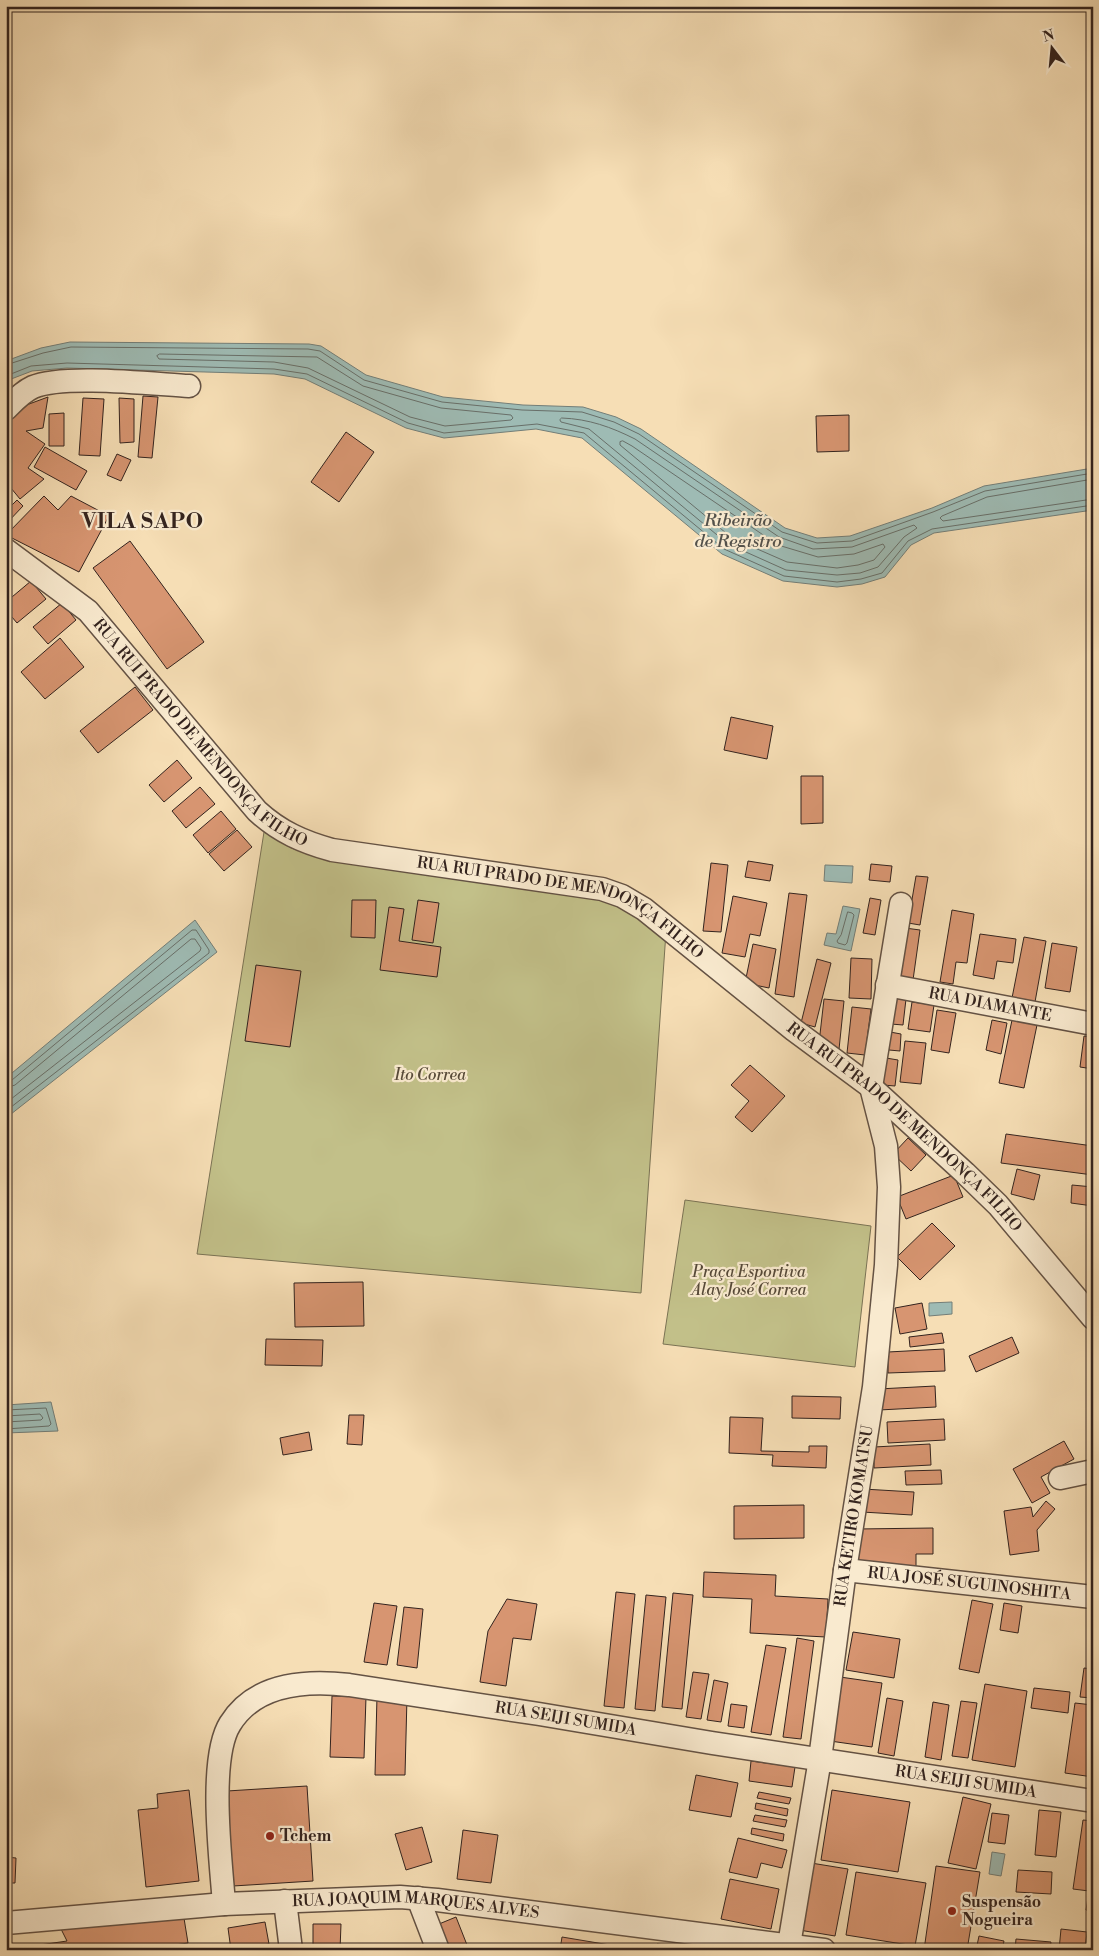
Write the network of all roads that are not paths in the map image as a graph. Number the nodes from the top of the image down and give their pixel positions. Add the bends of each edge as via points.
1 (189, 386) dead end
2 (6, 409) edge
3 (6, 550) edge
4 (900, 904) dead end
5 (887, 985) junction
6 (1093, 1024) edge
7 (871, 1087) junction
8 (1093, 1318) edge
9 (1093, 1471) edge
10 (1060, 1478) dead end
11 (845, 1570) junction
12 (1093, 1597) edge
13 (820, 1759) junction
14 (1093, 1801) edge
15 (418, 1898) junction
16 (285, 1901) junction
17 (224, 1904) junction
18 (6, 1923) edge
19 (789, 1945) junction
20 (291, 1950) edge
21 (438, 1950) edge
22 (824, 1950) edge

1 - 2 street via 57,382 33,387
3 - 7 street, RUA RUI PRADO DE MENDONÇA FILHO via 88,610 257,812 285,833 332,850 579,885 622,896 664,923 794,1030
4 - 5 street
5 - 6 street, RUA DIAMANTE
5 - 7 street
7 - 8 street, RUA RUI PRADO DE MENDONÇA FILHO via 993,1200
7 - 11 street, RUA KETIRO KOMATSU via 886,1146 889,1187 886,1265 874,1387
9 - 10 street
11 - 12 street, RUA JOSÉ SUGUINOSHITA
11 - 13 street, RUA KETIRO KOMATSU
13 - 14 street, RUA SEIJI SUMIDA
13 - 17 street, RUA SEIJI SUMIDA via 349,1685 322,1682 278,1689 241,1710 229,1725 223,1742 217,1783
13 - 19 street, RUA KETIRO KOMATSU
15 - 16 street, RUA JOAQUIM MARQUES ALVES
15 - 19 street, RUA JOAQUIM MARQUES ALVES
15 - 21 street
16 - 17 street, RUA JOAQUIM MARQUES ALVES
16 - 20 street
17 - 18 street, RUA JOAQUIM MARQUES ALVES
19 - 22 street, RUA JOAQUIM MARQUES ALVES

